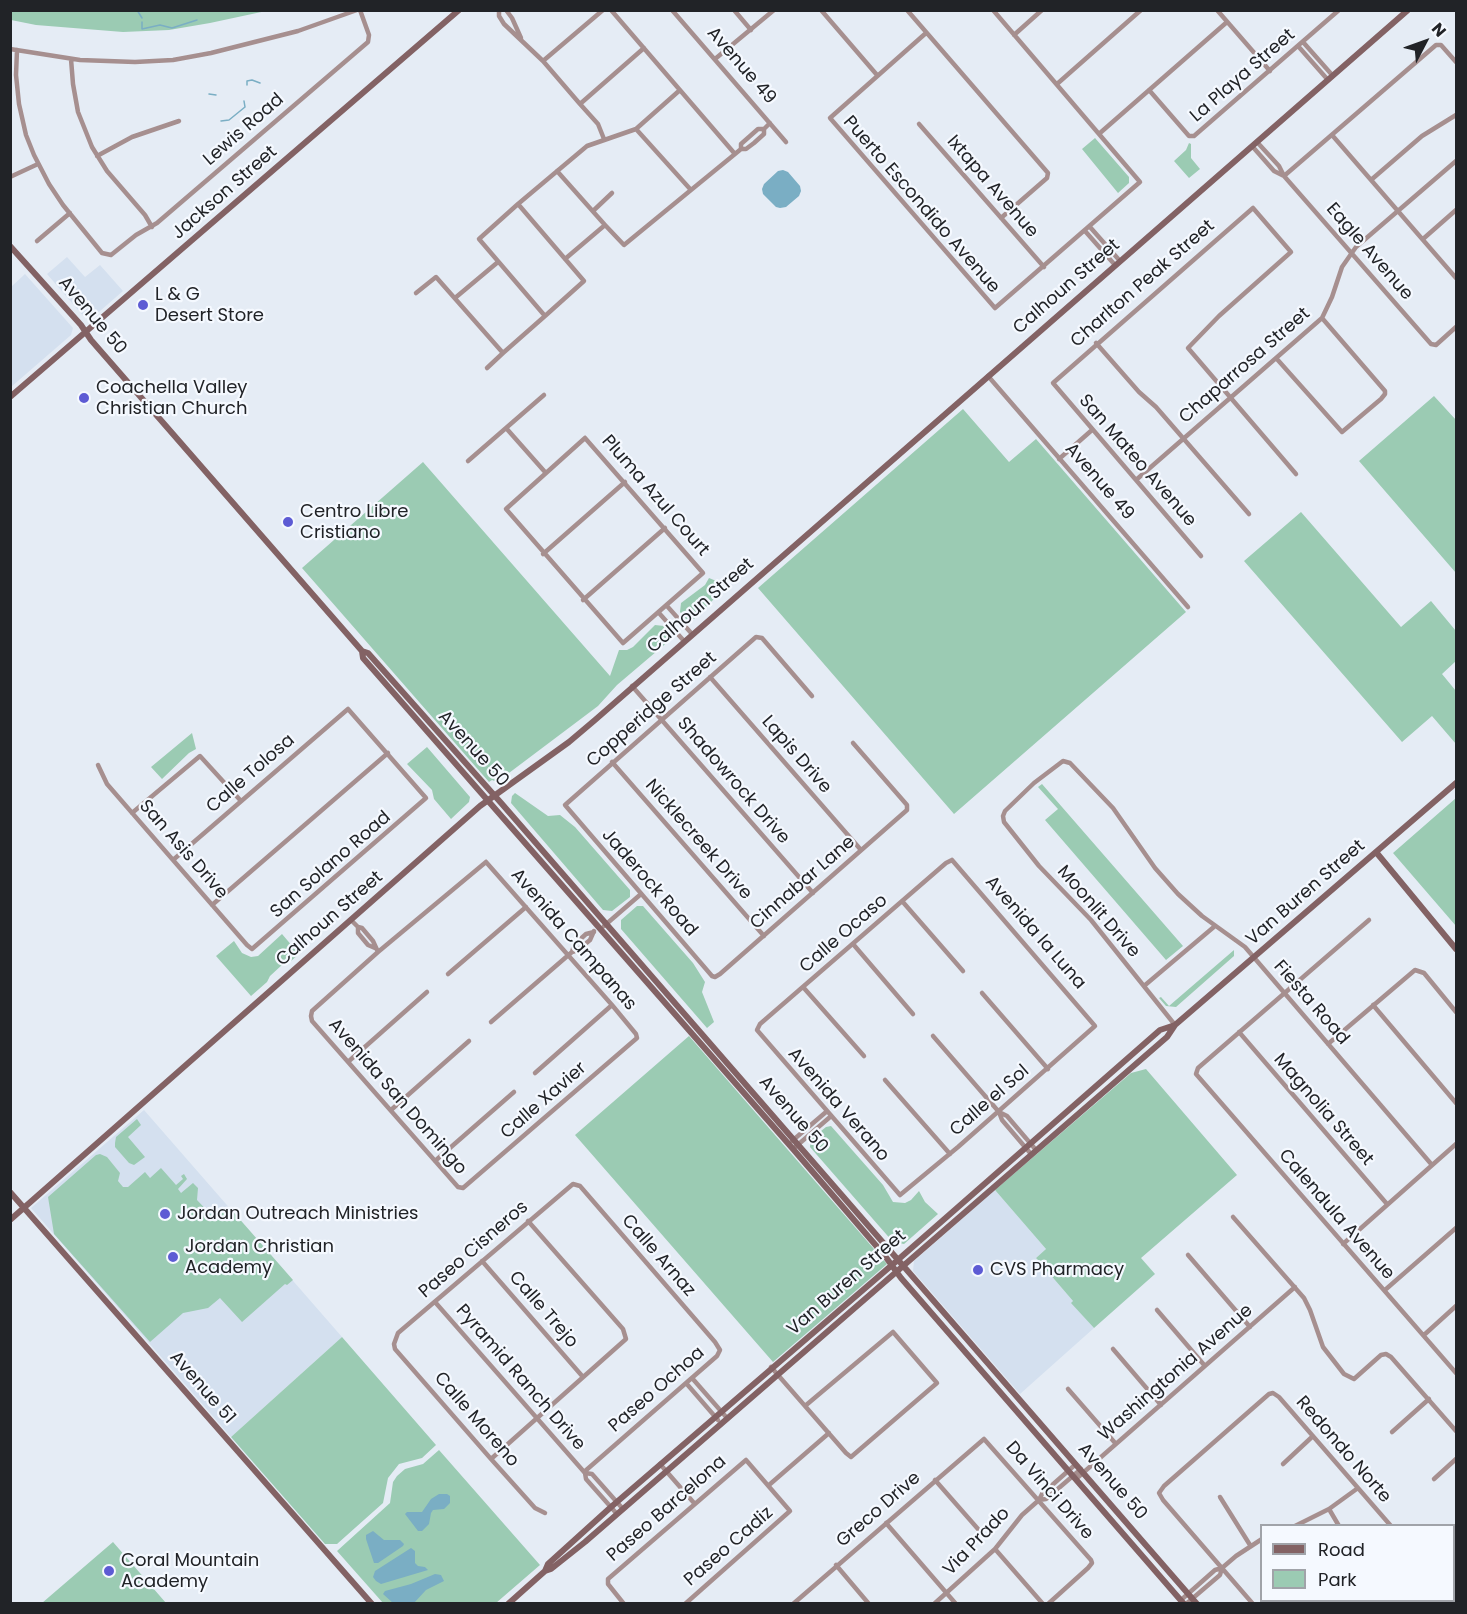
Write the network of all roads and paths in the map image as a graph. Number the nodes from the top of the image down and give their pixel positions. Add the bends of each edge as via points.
1 (359, 10) edge
2 (459, 10) edge
3 (500, 10) edge
4 (506, 10) edge
5 (603, 10) edge
6 (611, 10) edge
7 (672, 10) edge
8 (734, 10) edge
9 (774, 10) edge
10 (820, 10) edge
11 (907, 10) edge
12 (993, 10) edge
13 (1042, 10) edge
14 (1141, 10) edge
15 (1217, 10) edge
16 (1339, 10) edge
17 (1408, 10) edge
18 (513, 20) junction
19 (1227, 22) junction
20 (506, 25) junction
21 (751, 30) junction
22 (926, 33) junction
23 (1014, 34) junction
24 (521, 38) junction
25 (1301, 44) junction
26 (644, 48) junction
27 (14, 49) edge
28 (71, 59) junction
29 (715, 59) junction
30 (543, 61) junction
31 (1456, 62) edge
32 (1270, 71) junction
33 (877, 75) junction
34 (1330, 78) junction
35 (1057, 84) junction
36 (680, 90) junction
37 (1149, 90) junction
38 (580, 104) junction
39 (1456, 115) edge
40 (178, 121) dead end
41 (770, 123) junction
42 (919, 124) dead end
43 (636, 129) junction
44 (764, 129) junction
45 (1100, 133) junction
46 (1332, 135) junction
47 (749, 137) junction
48 (604, 139) junction
49 (786, 142) dead end
50 (754, 143) junction
51 (1255, 144) junction
52 (741, 149) junction
53 (735, 154) junction
54 (97, 156) junction
55 (1456, 161) edge
56 (38, 164) junction
57 (557, 171) junction
58 (1284, 176) junction
59 (10, 177) edge
60 (1371, 180) junction
61 (691, 190) junction
62 (612, 193) dead end
63 (518, 204) junction
64 (1456, 210) edge
65 (593, 211) junction
66 (1398, 211) junction
67 (70, 213) junction
68 (1001, 218) junction
69 (605, 225) junction
70 (153, 226) junction
71 (1088, 229) junction
72 (1423, 239) junction
73 (37, 241) dead end
74 (10, 246) edge
75 (1351, 253) junction
76 (565, 259) junction
77 (498, 262) junction
78 (1117, 263) junction
79 (1044, 267) junction
80 (1456, 278) edge
81 (416, 293) dead end
82 (455, 298) junction
83 (545, 316) junction
84 (1322, 318) junction
85 (1456, 327) edge
86 (86, 333) junction
87 (1096, 343) junction
88 (503, 353) junction
89 (1276, 358) junction
90 (487, 368) dead end
91 (988, 376) junction
92 (1053, 383) joint
93 (544, 395) dead end
94 (10, 398) edge
95 (1230, 398) junction
96 (506, 428) junction
97 (1092, 430) junction
98 (1183, 439) junction
99 (1059, 459) junction
100 (468, 461) dead end
101 (545, 472) junction
102 (1296, 474) dead end
103 (1136, 480) junction
104 (626, 482) junction
105 (1249, 514) dead end
106 (665, 528) junction
107 (543, 554) junction
108 (1201, 556) dead end
109 (583, 600) junction
110 (667, 606) junction
111 (1188, 607) dead end
112 (659, 613) junction
113 (692, 634) junction
114 (684, 641) junction
115 (710, 677) junction
116 (632, 686) junction
117 (812, 696) dead end
118 (661, 720) junction
119 (853, 743) dead end
120 (388, 753) junction
121 (612, 762) junction
122 (98, 765) dead end
123 (1456, 783) edge
124 (491, 798) junction
125 (241, 801) junction
126 (565, 805) joint
127 (132, 813) junction
128 (1003, 816) joint
129 (861, 850) junction
130 (1376, 852) junction
131 (173, 860) junction
132 (952, 860) joint
133 (813, 893) junction
134 (641, 894) junction
135 (902, 901) junction
136 (212, 905) junction
137 (526, 907) junction
138 (351, 920) junction
139 (1369, 920) dead end
140 (607, 924) junction
141 (1215, 926) junction
142 (597, 930) junction
143 (764, 936) junction
144 (853, 944) junction
145 (252, 949) joint
146 (1456, 949) edge
147 (377, 950) junction
148 (570, 953) junction
149 (1254, 958) junction
150 (963, 971) dead end
151 (448, 974) dead end
152 (715, 977) joint
153 (1144, 986) junction
154 (804, 987) junction
155 (427, 992) dead end
156 (982, 993) dead end
157 (1284, 993) junction
158 (612, 1005) junction
159 (1373, 1005) junction
160 (1456, 1012) edge
161 (913, 1014) dead end
162 (491, 1022) dead end
163 (1175, 1025) junction
164 (1095, 1026) joint
165 (757, 1030) joint
166 (1239, 1032) junction
167 (933, 1036) dead end
168 (637, 1038) joint
169 (469, 1041) dead end
170 (1328, 1044) junction
171 (864, 1056) dead end
172 (349, 1061) junction
173 (1048, 1069) junction
174 (535, 1073) dead end
175 (885, 1080) dead end
176 (514, 1092) dead end
177 (1456, 1102) edge
178 (391, 1110) junction
179 (826, 1112) junction
180 (999, 1112) junction
181 (830, 1117) junction
182 (794, 1144) junction
183 (1456, 1144) edge
184 (1028, 1145) junction
185 (1034, 1152) junction
186 (950, 1154) junction
187 (435, 1161) junction
188 (1432, 1165) junction
189 (573, 1184) joint
190 (468, 1185) joint
191 (10, 1192) edge
192 (900, 1195) joint
193 (1387, 1204) junction
194 (24, 1208) junction
195 (1233, 1217) dead end
196 (10, 1220) edge
197 (528, 1221) junction
198 (1456, 1228) edge
199 (1343, 1244) junction
200 (1188, 1255) dead end
201 (482, 1261) junction
202 (901, 1262) junction
203 (894, 1268) junction
204 (1295, 1287) junction
205 (1385, 1290) junction
206 (435, 1302) junction
207 (923, 1304) junction
208 (1456, 1306) edge
209 (1156, 1310) dead end
210 (1250, 1327) junction
211 (1424, 1335) junction
212 (394, 1340) joint
213 (970, 1342) junction
214 (1113, 1349) dead end
215 (720, 1350) joint
216 (1206, 1366) junction
217 (771, 1367) junction
218 (1456, 1373) edge
219 (777, 1374) junction
220 (583, 1377) junction
221 (692, 1378) junction
222 (686, 1383) junction
223 (1068, 1389) dead end
224 (1006, 1399) junction
225 (1429, 1399) junction
226 (1161, 1405) junction
227 (805, 1406) junction
228 (721, 1411) junction
229 (715, 1416) junction
230 (537, 1418) junction
231 (727, 1418) junction
232 (721, 1423) junction
233 (1456, 1431) edge
234 (1392, 1432) dead end
235 (829, 1433) junction
236 (1314, 1437) junction
237 (984, 1439) joint
238 (1116, 1444) junction
239 (491, 1458) junction
240 (1456, 1459) edge
241 (660, 1464) junction
242 (1283, 1464) dead end
243 (1080, 1468) junction
244 (666, 1471) junction
245 (584, 1472) junction
246 (1072, 1475) junction
247 (1434, 1479) dead end
248 (935, 1480) junction
249 (769, 1485) junction
250 (1358, 1488) junction
251 (1220, 1497) dead end
252 (1039, 1500) junction
253 (694, 1503) junction
254 (614, 1504) junction
255 (1329, 1509) junction
256 (620, 1511) junction
257 (545, 1513) dead end
258 (886, 1523) junction
259 (1299, 1524) edge
260 (1338, 1524) edge
261 (1389, 1524) edge
262 (978, 1529) dead end
263 (1260, 1540) edge
264 (1250, 1545) junction
265 (995, 1549) junction
266 (836, 1565) junction
267 (1222, 1568) junction
268 (545, 1571) junction
269 (947, 1593) junction
270 (1192, 1598) edge
271 (1183, 1602) edge
272 (372, 1604) edge
273 (508, 1604) edge
274 (624, 1604) edge
275 (685, 1604) edge
276 (793, 1604) edge
277 (869, 1604) edge
278 (934, 1604) edge
279 (956, 1604) edge
280 (1043, 1604) edge
281 (1048, 1604) edge
282 (1253, 1604) edge

1 - 28 street via 298,31 173,60
1 - 70 street, Lewis Road via 368,42
2 - 86 street, Jackson Street
3 - 20 street via 500,19
4 - 18 street
5 - 30 street
6 - 26 street
7 - 29 street, Avenue 49
8 - 21 street
9 - 21 street
10 - 33 street
11 - 22 street
12 - 23 street
13 - 23 street
14 - 35 street
15 - 19 street
16 - 25 street, La Playa Street
17 - 34 street, Calhoun Street
18 - 20 street
18 - 24 street
19 - 32 street
19 - 37 street
20 - 24 street
21 - 29 street
22 - 33 street
22 - 68 street via 1048,176
23 - 35 street
24 - 30 street
25 - 32 street, La Playa Street
25 - 34 street
26 - 36 street
26 - 38 street
27 - 28 street
27 - 56 street via 19,104
28 - 54 street via 78,112
29 - 41 street, Avenue 49
30 - 38 street
31 - 46 street via 1438,44
32 - 37 street, La Playa Street via 1191,137
33 - 79 street, Puerto Escondido Avenue via 830,118 833,124 995,308
34 - 51 street, Calhoun Street
35 - 45 street
36 - 43 street
36 - 53 street
37 - 45 street
38 - 48 street via 598,124
39 - 60 street via 1422,136
40 - 54 street via 132,136
41 - 44 street
41 - 49 street, Avenue 49
42 - 68 street, Ixtapa Avenue
43 - 48 street
43 - 61 street
44 - 47 street
44 - 50 street
45 - 71 street via 1140,182
46 - 58 street
46 - 60 street
47 - 50 street
47 - 52 street
48 - 57 street via 586,146
50 - 52 street
51 - 58 street, Eagle Avenue via 1279,166
51 - 78 street, Calhoun Street
52 - 53 street
53 - 61 street
54 - 70 street
55 - 66 street, Chaparrosa Street
56 - 59 street
56 - 67 street
57 - 63 street
57 - 65 street
58 - 75 street, Eagle Avenue
60 - 66 street
61 - 69 street via 624,245
62 - 65 street
63 - 76 street
63 - 77 street via 479,239
64 - 72 street
65 - 69 street
66 - 72 street
66 - 75 street, Chaparrosa Street
67 - 70 street, Lewis Road via 102,253 111,255
67 - 73 street
68 - 79 street, Ixtapa Avenue
69 - 76 street
71 - 78 street
71 - 79 street
72 - 80 street
74 - 86 street, Avenue 50
75 - 84 street, Chaparrosa Street via 1338,274
75 - 85 street, Eagle Avenue via 1434,346
76 - 83 street via 584,281
77 - 82 street
77 - 83 street
78 - 91 street, Calhoun Street
81 - 82 street via 436,277
82 - 88 street
83 - 88 street
84 - 89 street, Chaparrosa Street
84 - 89 street via 1385,394 1356,421 1342,432
86 - 94 street, Jackson Street
86 - 124 street, Avenue 50 via 362,651 363,658
87 - 92 street, Charlton Peak Street
87 - 95 street, Charlton Peak Street via 1253,208 1291,252 1188,348
87 - 98 street
88 - 90 street
89 - 95 street, Chaparrosa Street
91 - 99 street, Avenue 49
91 - 113 street, Calhoun Street
92 - 97 street, San Mateo Avenue
93 - 96 street
95 - 98 street, Chaparrosa Street
95 - 102 street
96 - 100 street
96 - 101 street
97 - 99 street
97 - 103 street, San Mateo Avenue
98 - 103 street, Chaparrosa Street
98 - 105 street
99 - 111 street, Avenue 49
101 - 104 street, Pluma Azul Court via 585,438
101 - 107 street via 506,509
103 - 108 street, San Mateo Avenue
104 - 106 street, Pluma Azul Court
104 - 107 street
106 - 109 street
106 - 110 street, Pluma Azul Court via 703,573
107 - 109 street
109 - 112 street via 622,643
110 - 112 street
110 - 113 street
112 - 114 street
113 - 114 street, Calhoun Street
114 - 116 street, Calhoun Street
115 - 117 street, Copperidge Street via 759,637
115 - 118 street, Copperidge Street
115 - 129 street, Lapis Drive
116 - 118 street, Shadowrock Drive
116 - 124 street, Calhoun Street via 569,741
118 - 121 street, Copperidge Street
118 - 133 street, Shadowrock Drive
119 - 129 street, Cinnabar Lane via 908,808
120 - 125 street, Calle Tolosa via 348,709
120 - 136 street
120 - 145 street, San Solano Road via 426,798
121 - 126 street, Copperidge Street
121 - 143 street, Nicklecreek Drive
122 - 127 street, San Asis Drive via 107,784
123 - 130 street, Van Buren Street
124 - 138 street, Calhoun Street
124 - 140 street, Avenue 50
124 - 142 street, Avenue 50
125 - 127 street via 200,756
125 - 131 street, Calle Tolosa
126 - 134 street, Jaderock Road
127 - 131 street, San Asis Drive
128 - 141 street, Fiesta Road via 1029,788 1066,761 1113,808 1167,882
128 - 153 street, Moonlit Drive via 1027,852 1084,912
129 - 133 street, Cinnabar Lane
130 - 146 street
130 - 149 street, Van Buren Street
131 - 136 street, San Asis Drive
132 - 135 street, Calle Ocaso
132 - 164 street, Avenida la Luna
133 - 143 street, Cinnabar Lane
134 - 140 street
134 - 152 street, Jaderock Road
135 - 144 street, Calle Ocaso
135 - 150 street
136 - 145 street, San Asis Drive
137 - 147 street, Avenida Campanas via 486,862
137 - 148 street, Avenida Campanas
137 - 151 street
138 - 147 street via 362,928
138 - 194 street, Calhoun Street
139 - 157 street
140 - 142 street
140 - 182 street, Avenue 50
141 - 149 street, Fiesta Road
141 - 153 street
142 - 148 street via 586,934
142 - 182 street, Avenue 50
143 - 152 street, Cinnabar Lane
144 - 154 street, Calle Ocaso
144 - 161 street
147 - 172 street, Avenida San Domingo via 312,1011 312,1021
148 - 158 street, Avenida Campanas
148 - 162 street
149 - 157 street, Fiesta Road
149 - 163 street, Van Buren Street
153 - 163 street, Moonlit Drive
154 - 165 street, Calle Ocaso
154 - 171 street
155 - 172 street
156 - 173 street
157 - 166 street
157 - 170 street, Fiesta Road
158 - 168 street, Avenida Campanas
158 - 174 street
159 - 160 street via 1418,969
159 - 170 street
159 - 177 street
163 - 184 street, Van Buren Street via 1160,1030
163 - 185 street, Van Buren Street via 1167,1037
164 - 173 street, Calle el Sol
165 - 179 street, Avenida Verano
166 - 193 street, Magnolia Street
166 - 199 street, Calendula Avenue via 1196,1074
167 - 180 street
168 - 190 street, Calle Xavier
169 - 178 street
170 - 188 street, Fiesta Road
172 - 178 street, Avenida San Domingo
173 - 180 street, Calle el Sol
175 - 186 street
176 - 187 street
178 - 187 street, Avenida San Domingo
179 - 181 street, Avenida Verano
179 - 182 street
180 - 184 street via 1007,1116
180 - 186 street, Calle el Sol
181 - 182 street
181 - 192 street, Avenida Verano
182 - 202 street, Avenue 50
182 - 203 street, Avenue 50
183 - 188 street
184 - 185 street
184 - 202 street, Van Buren Street
185 - 202 street, Van Buren Street
186 - 192 street, Calle el Sol
187 - 190 street, Avenida San Domingo via 458,1187
188 - 193 street
189 - 197 street, Paseo Cisneros
189 - 215 street, Calle Arnaz via 580,1186
191 - 194 street, Avenue 51
193 - 199 street
194 - 196 street, Calhoun Street
194 - 272 street, Avenue 51
195 - 204 street
197 - 201 street, Paseo Cisneros
197 - 220 street via 626,1336
198 - 205 street
199 - 205 street, Calendula Avenue
200 - 210 street
201 - 206 street, Paseo Cisneros
201 - 220 street, Calle Trejo
202 - 203 street, Van Buren Street
202 - 213 street, Avenue 50
203 - 207 street, Avenue 50
203 - 217 street, Van Buren Street
203 - 219 street, Van Buren Street
204 - 210 street, Washingtonia Avenue
204 - 225 street via 1311,1310 1323,1347 1344,1374 1358,1377 1386,1354
205 - 211 street, Calendula Avenue
206 - 212 street, Paseo Cisneros
206 - 230 street, Pyramid Ranch Drive
207 - 213 street via 960,1340
207 - 224 street, Avenue 50
208 - 211 street
209 - 216 street
210 - 216 street, Washingtonia Avenue
211 - 218 street, Calendula Avenue
212 - 239 street, Calle Moreno via 395,1349
213 - 224 street via 970,1352
213 - 243 street, Avenue 50
214 - 226 street
215 - 221 street, Paseo Ochoa
216 - 226 street, Washingtonia Avenue
217 - 219 street
217 - 228 street, Van Buren Street
219 - 227 street
219 - 231 street, Van Buren Street
220 - 230 street
221 - 222 street, Paseo Ochoa
221 - 228 street
222 - 229 street
222 - 245 street, Paseo Ochoa
223 - 238 street
224 - 246 street, Avenue 50
225 - 233 street
225 - 234 street
226 - 238 street, Washingtonia Avenue
227 - 235 street
227 - 235 street via 893,1332 937,1383 851,1457
228 - 229 street, Van Buren Street
228 - 231 street
229 - 232 street
229 - 241 street, Van Buren Street
230 - 239 street
230 - 245 street, Pyramid Ranch Drive
231 - 232 street, Van Buren Street
232 - 244 street, Van Buren Street
235 - 249 street
236 - 242 street
236 - 250 street, Redondo Norte
236 - 267 street, Redondo Norte via 1273,1393 1164,1486 1160,1493 1163,1500
237 - 248 street, Greco Drive
237 - 252 street, Da Vinci Drive
238 - 243 street, Washingtonia Avenue
239 - 257 street, Calle Moreno via 535,1508
240 - 247 street
241 - 244 street
241 - 254 street, Van Buren Street
243 - 246 street, Washingtonia Avenue
243 - 246 street, Via Prado
243 - 270 street, Avenue 50
244 - 253 street
244 - 256 street, Van Buren Street
245 - 254 street, Pyramid Ranch Drive via 592,1474
246 - 252 street, Via Prado
246 - 271 street, Avenue 50
248 - 258 street, Greco Drive
248 - 262 street
249 - 253 street, Paseo Barcelona via 746,1460
249 - 275 street, Paseo Cadiz via 790,1511
250 - 255 street
250 - 261 street, Redondo Norte
251 - 264 street
252 - 265 street, Via Prado
252 - 281 street, Da Vinci Drive via 1092,1563
253 - 274 street, Paseo Barcelona via 607,1581
254 - 256 street, Pyramid Ranch Drive
254 - 268 street, Van Buren Street
255 - 259 street
255 - 260 street
256 - 268 street, Van Buren Street
258 - 266 street, Greco Drive
258 - 269 street
263 - 264 street
264 - 267 street
265 - 269 street, Via Prado
265 - 280 street
266 - 276 street, Greco Drive
266 - 277 street
267 - 270 street via 1220,1575
267 - 282 street
268 - 273 street, Van Buren Street
269 - 278 street, Via Prado
269 - 279 street
270 - 271 street

